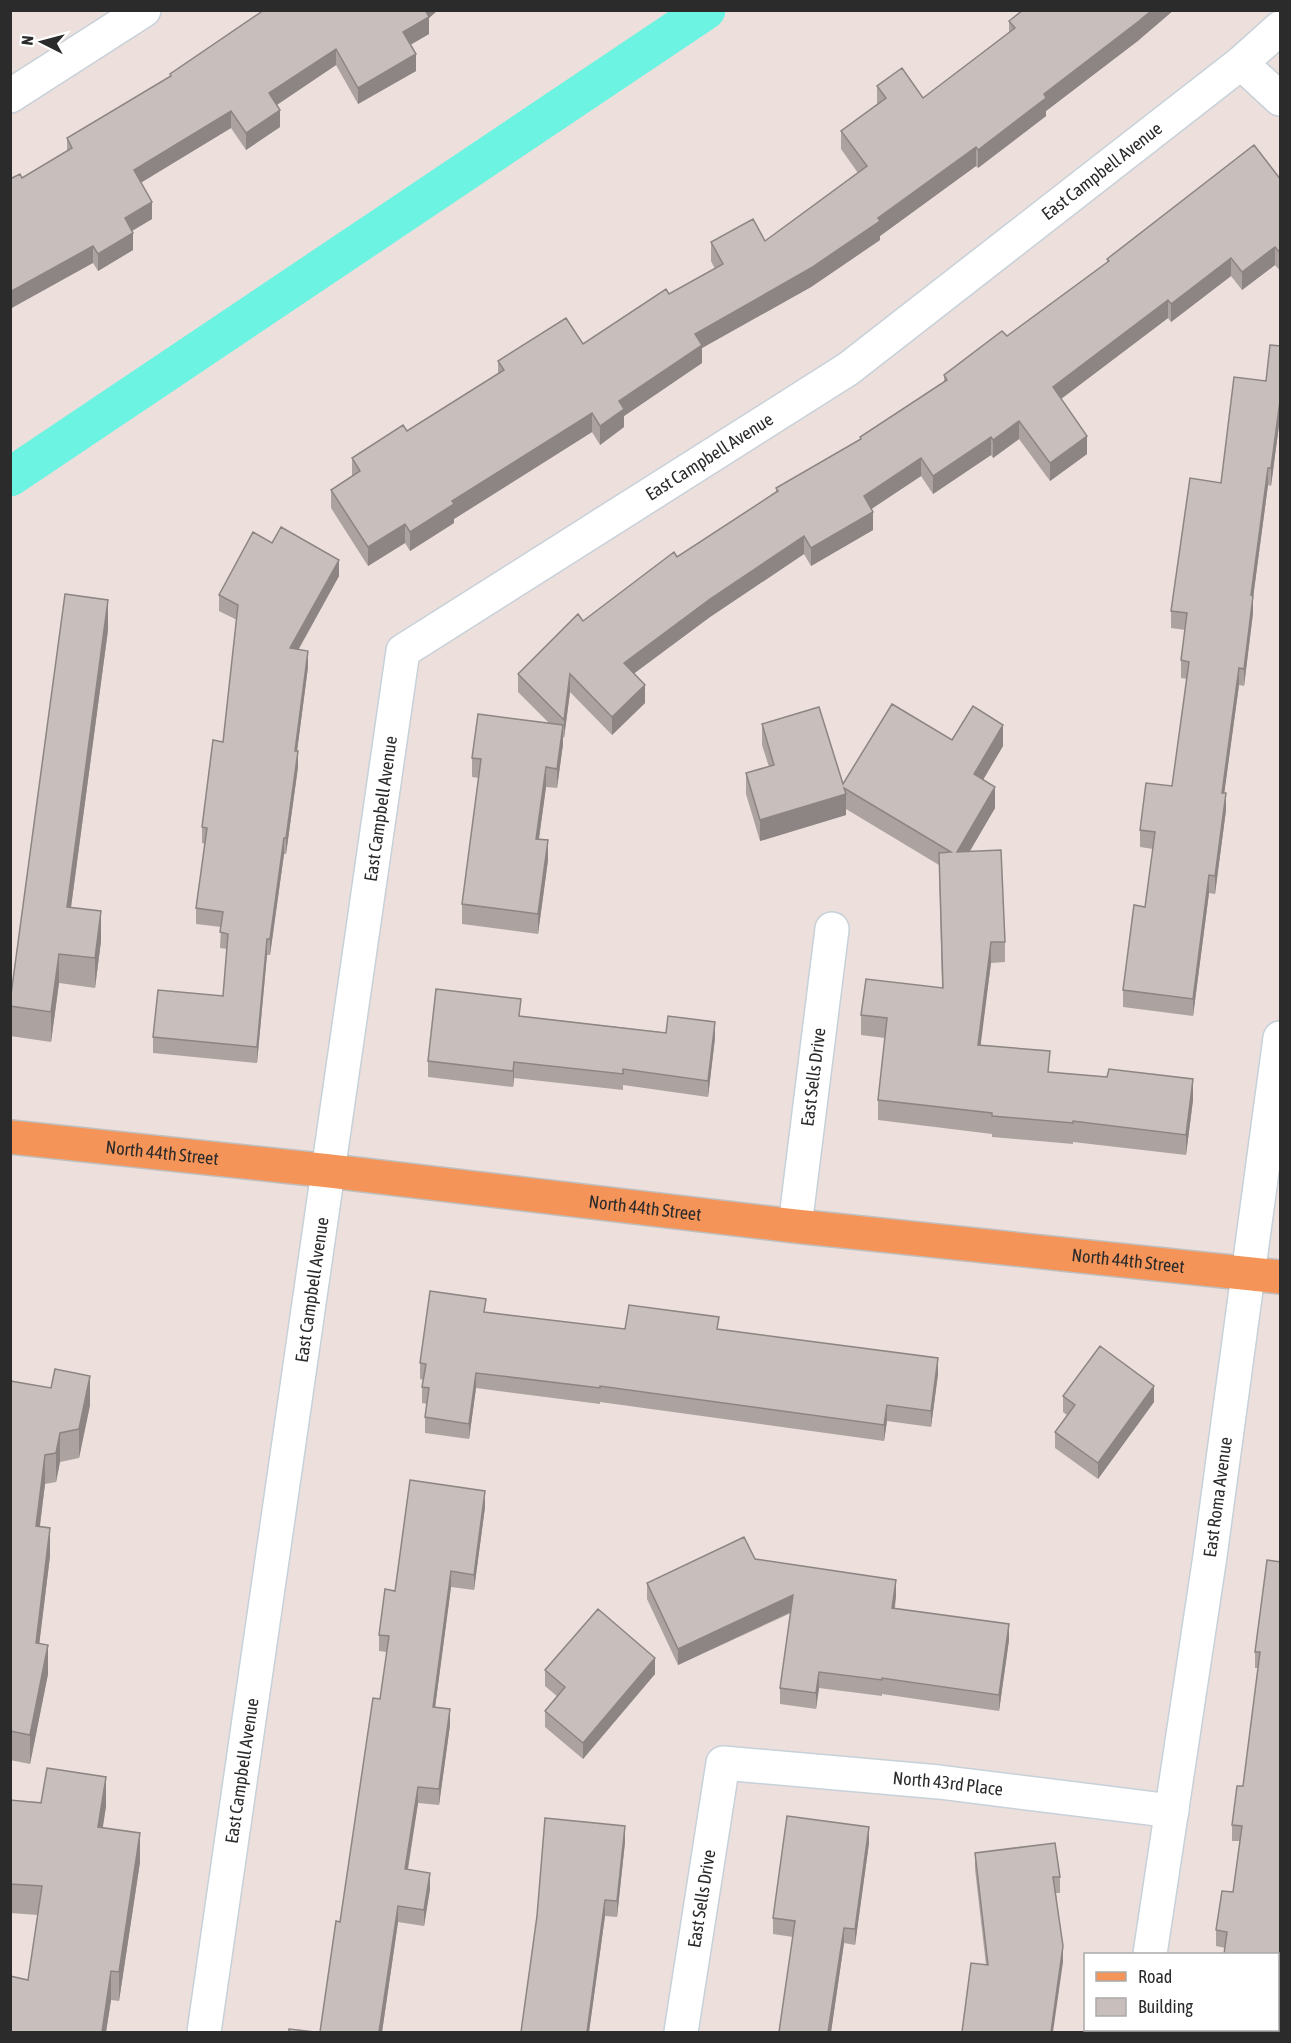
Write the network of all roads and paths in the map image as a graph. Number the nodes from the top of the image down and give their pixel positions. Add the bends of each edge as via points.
1 (144, 10) edge
2 (1281, 28) edge
3 (1241, 63) junction
4 (10, 96) edge
5 (1281, 99) edge
6 (832, 929) dead end
7 (1281, 1038) edge
8 (10, 1137) edge
9 (330, 1171) junction
10 (795, 1226) junction
11 (1247, 1274) junction
12 (1281, 1277) edge
13 (723, 1763) joint
14 (1172, 1811) junction
15 (1150, 1953) edge
16 (204, 2032) edge
17 (681, 2032) edge

1 - 4 street
2 - 3 street, East Campbell Avenue
3 - 5 street
3 - 9 street, East Campbell Avenue via 848,369 403,651
6 - 10 street, East Sells Drive
7 - 11 street, East Roma Avenue
8 - 9 main road, North 44th Street
9 - 10 main road, North 44th Street
9 - 16 street, East Campbell Avenue
10 - 11 main road, North 44th Street
11 - 12 main road, North 44th Street
11 - 14 street, East Roma Avenue
13 - 14 street, North 43rd Place via 939,1782
13 - 17 street, East Sells Drive
14 - 15 street, East Roma Avenue

